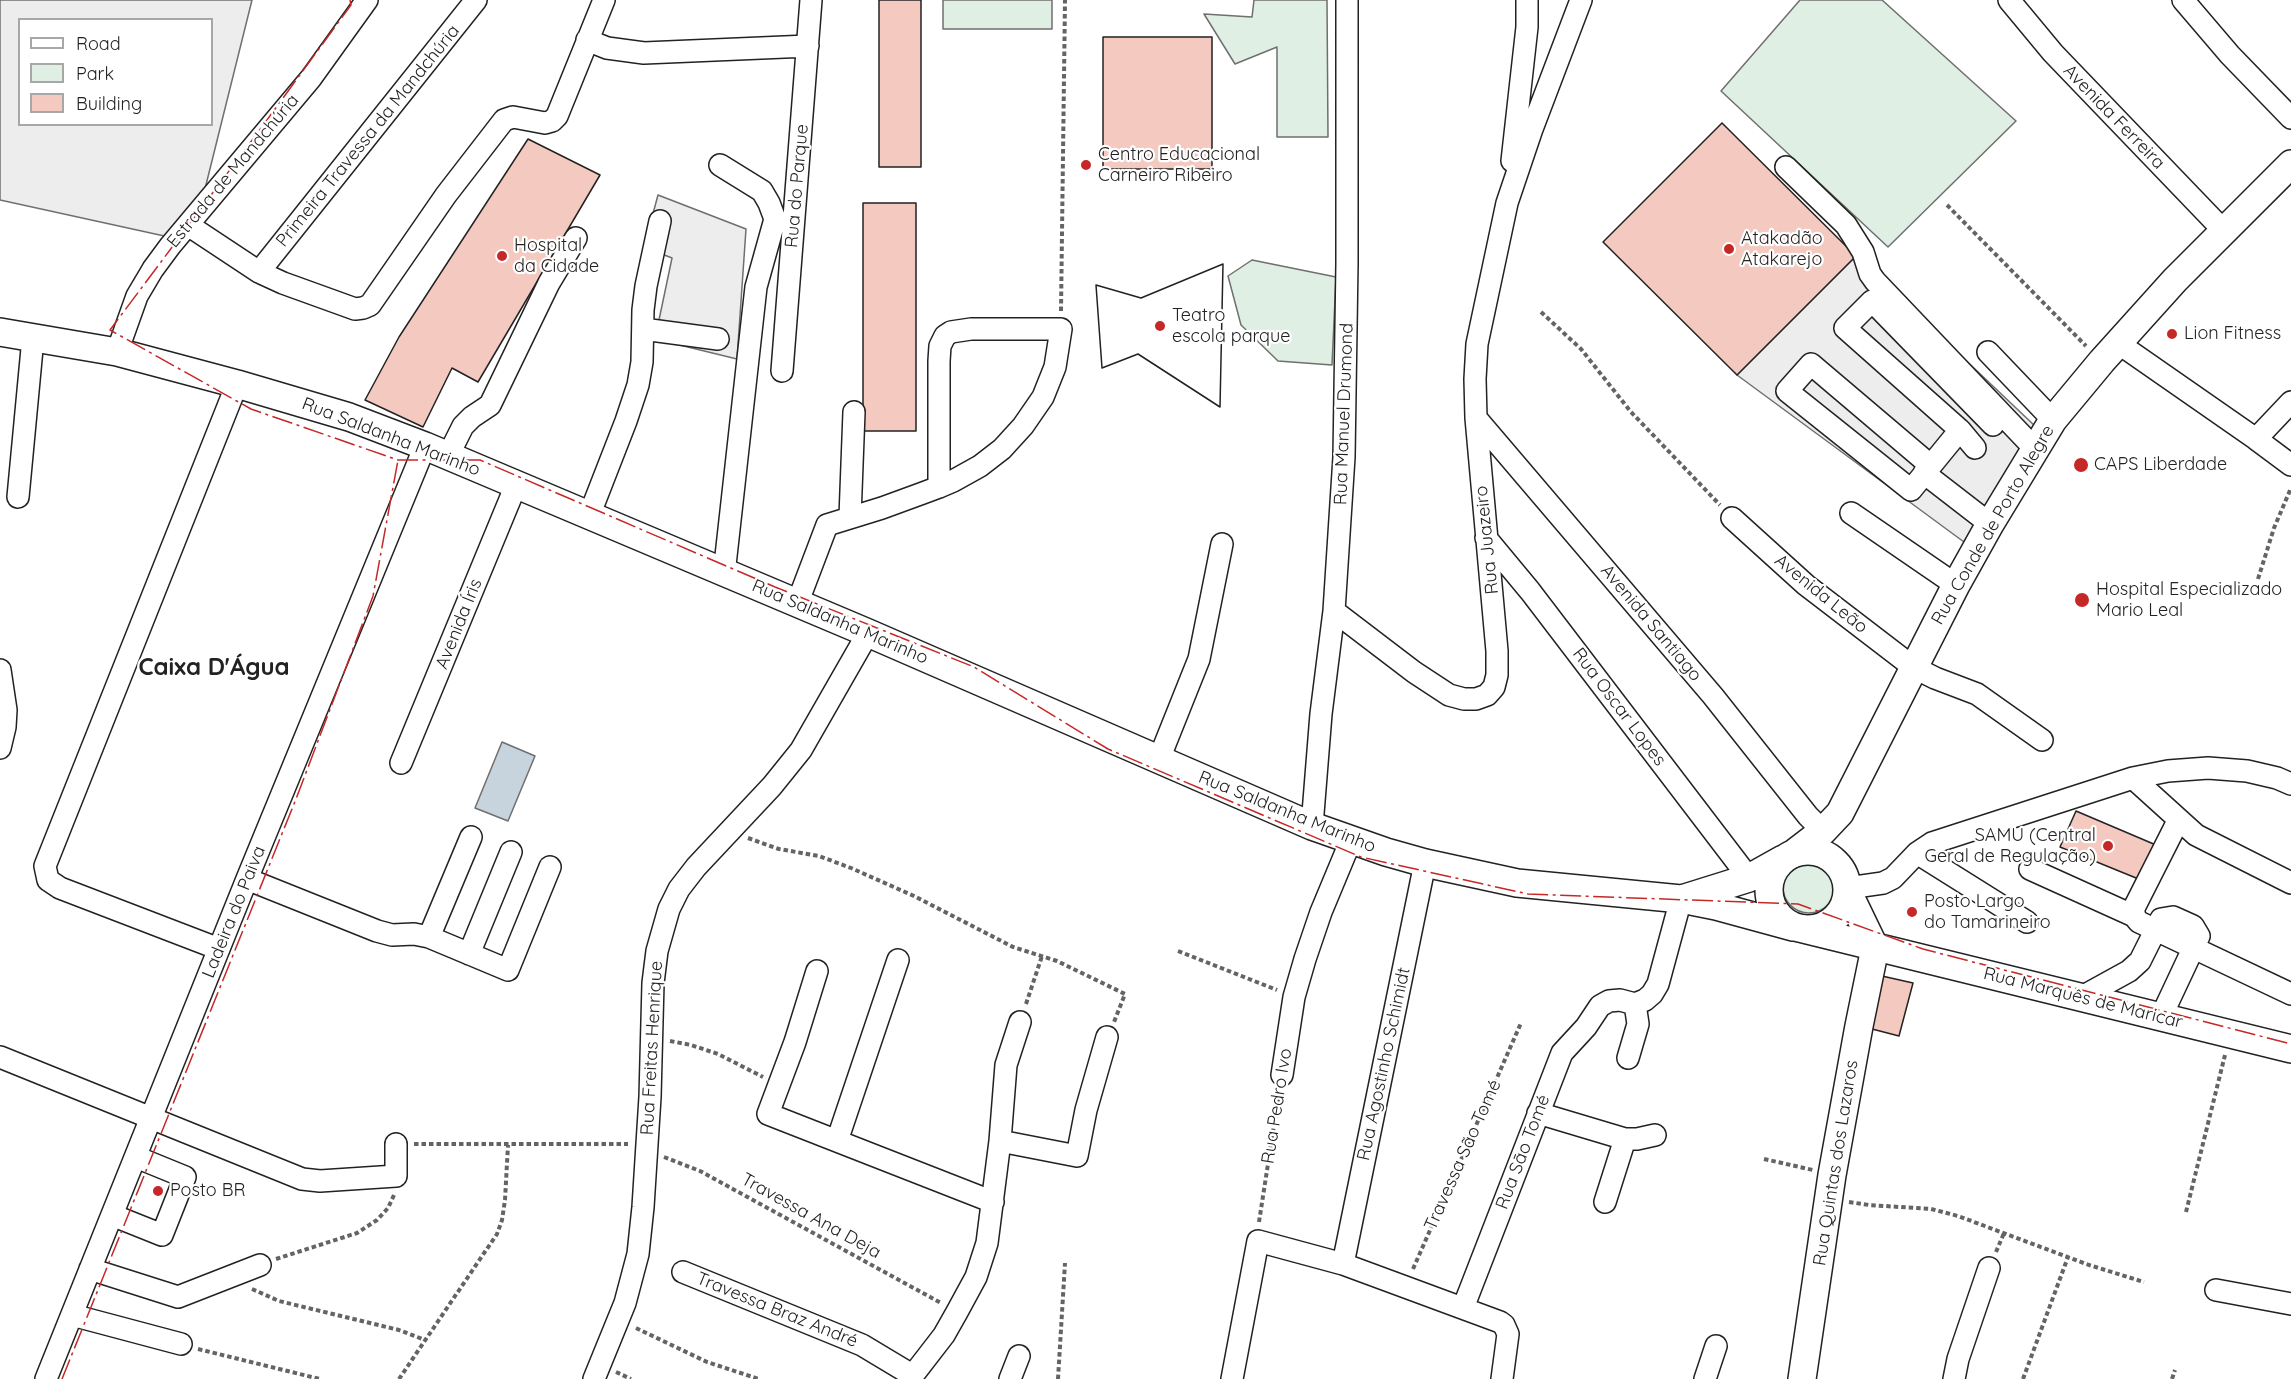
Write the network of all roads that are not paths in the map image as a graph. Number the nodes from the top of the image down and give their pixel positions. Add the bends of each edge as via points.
1 (476, 0) edge
2 (604, 0) edge
3 (811, 0) edge
4 (1347, 0) edge
5 (1527, 0) edge
6 (1581, 0) edge
7 (2009, 0) edge
8 (2183, 0) edge
9 (363, 2) edge
10 (587, 40) junction
11 (808, 46) junction
12 (2291, 118) edge
13 (2291, 164) edge
14 (720, 165) dead end
15 (1786, 167) dead end
16 (1507, 203) junction
17 (660, 220) dead end
18 (188, 225) junction
19 (2223, 230) junction
20 (576, 238) dead end
21 (260, 272) junction
22 (643, 329) junction
23 (0, 333) edge
24 (33, 338) junction
25 (718, 339) dead end
26 (117, 352) junction
27 (1988, 352) dead end
28 (2110, 352) junction
29 (782, 371) dead end
30 (237, 384) junction
31 (2291, 402) edge
32 (854, 412) dead end
33 (1476, 418) junction
34 (2053, 420) junction
35 (1993, 425) dead end
36 (1960, 430) junction
37 (2256, 439) junction
38 (1975, 448) dead end
39 (2035, 449) junction
40 (436, 451) junction
41 (2291, 465) edge
42 (1927, 469) junction
43 (516, 485) junction
44 (939, 487) junction
45 (18, 497) dead end
46 (1851, 513) dead end
47 (589, 516) junction
48 (850, 517) junction
49 (1732, 518) road end
50 (1990, 524) junction
51 (1486, 538) junction
52 (1222, 544) dead end
53 (723, 574) junction
54 (1956, 585) junction
55 (797, 604) junction
56 (1334, 611) junction
57 (867, 633) junction
58 (1913, 667) junction
59 (0, 670) edge
60 (2042, 740) dead end
61 (0, 748) edge
62 (1159, 759) junction
63 (401, 764) dead end
64 (2133, 778) junction
65 (2291, 783) edge
66 (2178, 820) junction
67 (1831, 822) junction
68 (1312, 826) junction
69 (471, 837) dead end
70 (1352, 840) junction
71 (511, 852) dead end
72 (1917, 853) junction
73 (1789, 856) junction
74 (1425, 863) junction
75 (550, 867) dead end
76 (2030, 869) dead end
77 (1749, 878) junction
78 (247, 879) junction
79 (2291, 883) edge
80 (1847, 888) junction
81 (1678, 910) junction
82 (2134, 916) junction
83 (2027, 922) dead end
84 (1798, 928) junction
85 (2156, 930) junction
86 (429, 938) junction
87 (1875, 948) junction
88 (2194, 948) junction
89 (219, 949) junction
90 (469, 954) junction
91 (898, 960) dead end
92 (817, 971) dead end
93 (2291, 994) edge
94 (2080, 998) junction
95 (1635, 1004) junction
96 (2161, 1017) junction
97 (1020, 1022) road end
98 (1107, 1038) road end
99 (2291, 1049) edge
100 (0, 1057) edge
101 (1628, 1058) dead end
102 (1282, 1075) road end
103 (1538, 1113) junction
104 (151, 1119) junction
105 (1655, 1135) dead end
106 (1625, 1139) junction
107 (837, 1141) junction
108 (1000, 1141) junction
109 (396, 1144) road end
110 (136, 1157) junction
111 (993, 1202) junction
112 (1605, 1202) dead end
113 (112, 1215) junction
114 (1343, 1264) junction
115 (260, 1265) road end
116 (1989, 1268) dead end
117 (90, 1269) junction
118 (683, 1272) dead end
119 (2216, 1290) dead end
120 (2291, 1304) edge
121 (1463, 1308) junction
122 (72, 1315) junction
123 (182, 1344) road end
124 (1716, 1346) dead end
125 (1019, 1356) dead end
126 (911, 1377) edge
127 (46, 1379) edge
128 (594, 1379) edge
129 (1010, 1379) edge
130 (1232, 1379) edge
131 (1502, 1379) edge
132 (1705, 1379) edge
133 (1802, 1379) edge
134 (1954, 1379) edge

1 - 21 street, Primeira Travessa da Mandchúria
2 - 10 street
3 - 11 street, Rua do Parque
4 - 56 street, Rua Manuel Drumond via 1347,355
5 - 16 street, Rua Juazeiro
6 - 16 street, Rua Juazeiro
7 - 19 street, Avenida Ferreira via 2053,53
8 - 12 street
9 - 18 street, Estrada de Mandchúria via 311,78
10 - 11 street via 607,48 644,53
10 - 21 street via 557,116 545,123 513,117 504,120 370,305 355,309
11 - 29 street, Rua do Parque
13 - 19 main road, Rua Conde de Porto Alegre
14 - 53 street via 762,191 775,219 756,287
15 - 39 street via 1846,225 1875,281
16 - 33 street, Rua Juazeiro via 1477,344
17 - 22 street via 646,286
18 - 21 street
18 - 26 street, Estrada de Mandchúria via 137,296
19 - 28 main road, Rua Conde de Porto Alegre
20 - 40 street, Ladeira do Paiva via 549,283 490,405
22 - 25 street
22 - 47 street via 638,385
23 - 24 main road, Rua Saldanha Marinho
24 - 26 main road, Rua Saldanha Marinho
24 - 45 street
26 - 30 main road, Rua Saldanha Marinho
27 - 34 street
28 - 34 main road, Rua Conde de Porto Alegre
28 - 37 street
30 - 40 main road, Rua Saldanha Marinho via 349,417
30 - 89 street via 45,866 48,880 60,888
31 - 37 street
32 - 48 street
33 - 51 street, Rua Juazeiro
33 - 67 street, Avenida Santiago via 1713,696 1808,816
34 - 39 main road, Rua Conde de Porto Alegre
35 - 36 street via 1872,301 1845,328
36 - 38 street
36 - 42 street
37 - 41 street
39 - 50 main road, Rua Conde de Porto Alegre
40 - 43 main road, Rua Saldanha Marinho
40 - 78 street, Ladeira do Paiva
42 - 42 street via 1811,364 1787,391 1911,489
42 - 50 street
43 - 47 main road, Rua Saldanha Marinho
43 - 63 street, Avenida Íris
44 - 44 street via 980,466 1023,426 1043,397 1055,367 1061,329 971,329 945,336 939,361
44 - 48 street
46 - 54 street
47 - 53 main road, Rua Saldanha Marinho
48 - 55 street via 827,525
49 - 58 street, Avenida Leão via 1806,585
50 - 54 main road, Rua Conde de Porto Alegre
51 - 56 street, Rua Juazeiro via 1498,667 1496,682 1486,695 1464,699 1441,691
51 - 77 street, Rua Oscar Lopes
52 - 62 street via 1199,659
53 - 55 main road, Rua Saldanha Marinho
54 - 58 main road, Rua Conde de Porto Alegre
55 - 57 main road, Rua Saldanha Marinho
56 - 68 street, Rua Manuel Drumond
57 - 62 main road, Rua Saldanha Marinho
57 - 128 street, Rua Freitas Henrique via 801,750 696,867 669,909 654,973 647,1150 638,1254 619,1320
58 - 60 street, Avenida Leão via 1977,694
58 - 67 main road, Rua Conde de Porto Alegre
59 - 61 street via 6,710
62 - 68 main road, Rua Saldanha Marinho
64 - 65 street via 2208,768 2247,771
64 - 66 street
64 - 72 street via 1932,843
66 - 79 street via 2196,836
66 - 82 street via 2134,908
67 - 73 main road, Rua Conde de Porto Alegre
67 - 80 main road
68 - 70 main road, Rua Saldanha Marinho
69 - 86 street
70 - 74 main road, Rua Saldanha Marinho
70 - 102 street, Rua Pedro Ivo via 1321,912 1294,997
71 - 90 street
72 - 80 street via 1883,883
72 - 83 street
73 - 77 main road, Rua Saldanha Marinho
73 - 80 main road via 1816,851 1828,856 1844,873
73 - 84 main road via 1773,871 1768,888 1775,912
74 - 81 main road, Rua Saldanha Marinho
74 - 114 street, Rua Agostinho Schimidt
75 - 90 street via 508,970
76 - 82 street
77 - 81 main road, Rua Saldanha Marinho
78 - 86 street via 377,931
78 - 89 street, Ladeira do Paiva
80 - 84 main road via 1846,903 1834,920 1824,926
80 - 87 main road
81 - 84 main road, Rua Saldanha Marinho via 1716,906
81 - 95 street via 1658,984 1652,994
82 - 85 street
84 - 87 main road, Rua Marquês de Maricar
85 - 88 street via 2161,919 2173,916 2199,932
85 - 94 street via 2140,962
86 - 90 street
87 - 94 main road, Rua Marquês de Maricar
87 - 133 main road, Rua Quintas dos Lazaros via 1832,1175
88 - 93 street
88 - 96 street
89 - 104 street, Ladeira do Paiva
91 - 107 street
92 - 107 street via 768,1114
94 - 96 main road, Rua Marquês de Maricar
95 - 101 street via 1638,1024
95 - 103 street, Rua Sāo Tomé via 1620,1000 1600,1006 1562,1053
96 - 99 main road, Rua Marquês de Maricar
97 - 108 street via 1006,1065
98 - 108 street via 1077,1156
100 - 104 street
103 - 106 street
103 - 121 street, Rua Sāo Tomé
104 - 109 street via 302,1179 320,1182 396,1176
104 - 110 street, Ladeira do Paiva
105 - 106 street
106 - 112 street
107 - 111 street
108 - 111 street
110 - 113 street, Ladeira do Paiva
110 - 113 street via 185,1176 162,1235
111 - 126 street via 987,1243 976,1277 944,1335
113 - 117 street, Ladeira do Paiva
114 - 121 street
114 - 130 street via 1258,1241
115 - 117 street via 178,1297
116 - 134 street
117 - 122 street, Ladeira do Paiva
118 - 126 street, Travessa Braz André via 862,1345
119 - 120 street
121 - 131 street via 1504,1326 1508,1334
122 - 123 street
122 - 127 street, Ladeira do Paiva
124 - 132 street
125 - 129 street

